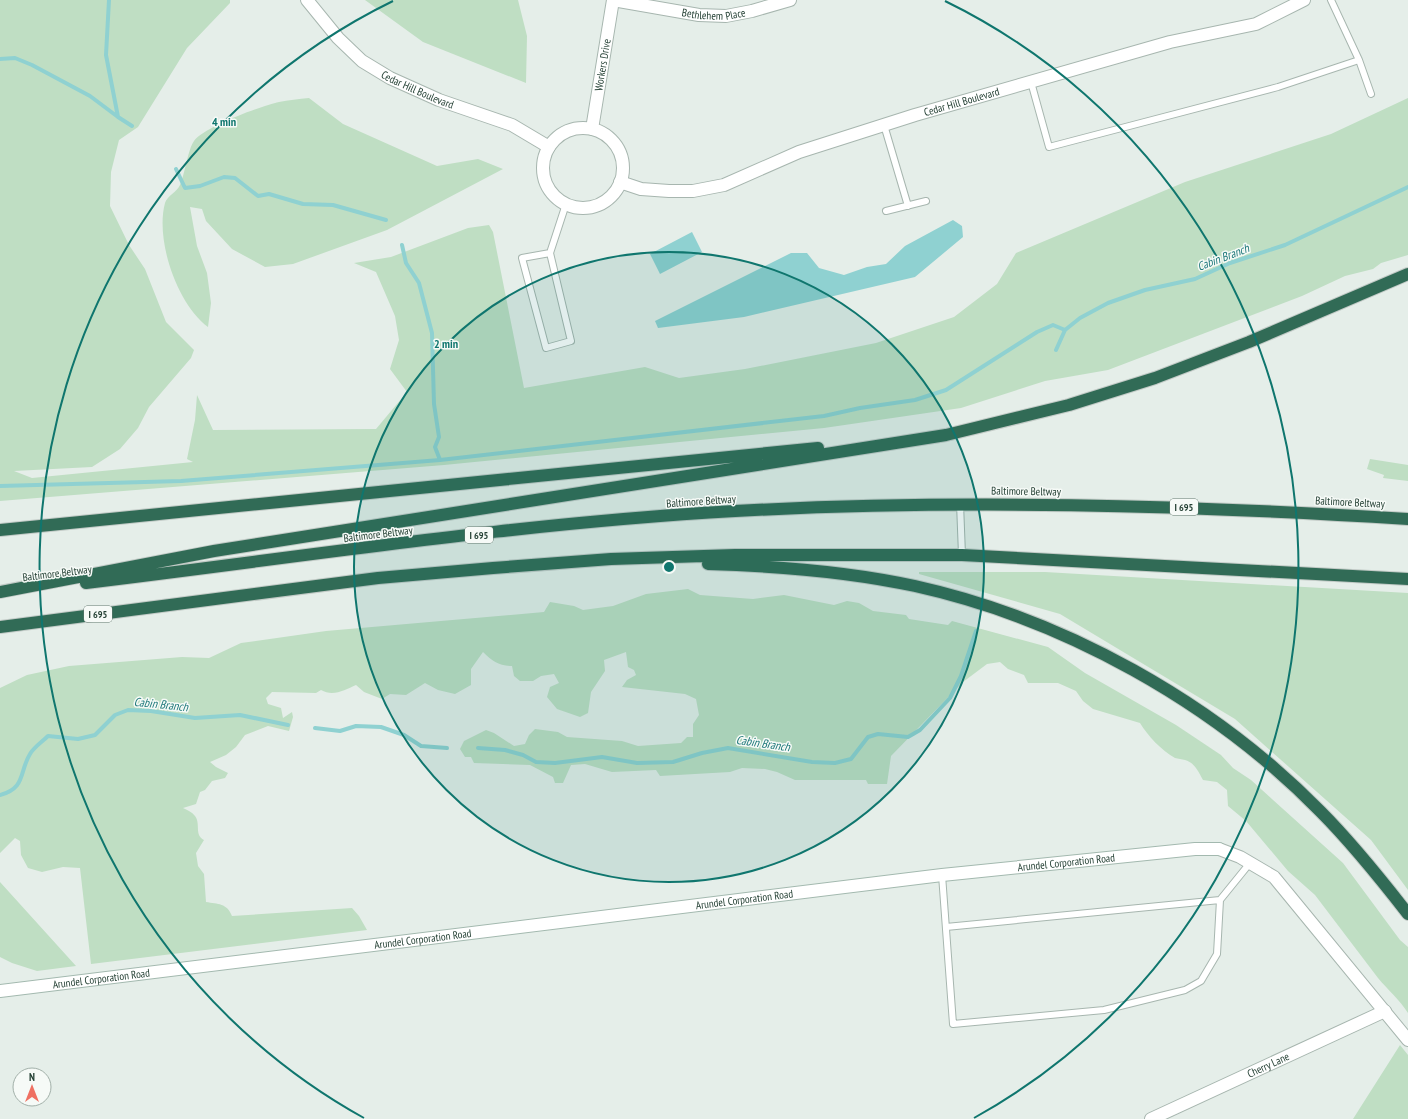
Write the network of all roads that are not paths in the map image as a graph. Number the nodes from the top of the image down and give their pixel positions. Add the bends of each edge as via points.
1 (307, 0) edge
2 (613, 0) edge
3 (790, 0) edge
4 (1304, 0) edge
5 (1331, 0) edge
6 (776, 2) edge
7 (1359, 60) junction
8 (1031, 82) junction
9 (1371, 94) dead end
10 (884, 125) junction
11 (592, 129) junction
12 (549, 147) junction
13 (620, 182) junction
14 (926, 201) dead end
15 (566, 204) junction
16 (908, 206) junction
17 (886, 211) dead end
18 (550, 253) junction
19 (1408, 274) edge
20 (946, 435) junction
21 (960, 503) junction
22 (1408, 519) edge
23 (0, 530) edge
24 (962, 555) junction
25 (611, 559) junction
26 (1408, 579) edge
27 (0, 592) edge
28 (0, 626) edge
29 (1251, 862) junction
30 (942, 875) junction
31 (1220, 900) junction
32 (1408, 914) edge
33 (946, 927) junction
34 (0, 991) edge
35 (1385, 1011) junction
36 (1408, 1040) edge
37 (1151, 1119) edge

1 - 12 street, Cedar Hill Boulevard via 338,38 362,61 390,78 438,100 512,125
2 - 6 street, Bethlehem Place via 699,15 726,16
2 - 11 street, Workers Drive
3 - 6 street, Bethlehem Place
4 - 8 street, Cedar Hill Boulevard via 1256,24 1170,42
5 - 7 lane
7 - 8 lane via 1270,89 1049,147
7 - 9 lane
8 - 10 street, Cedar Hill Boulevard
10 - 13 street, Cedar Hill Boulevard via 799,152 724,185 693,191 669,191 641,189
10 - 16 lane
11 - 12 street via 575,129 563,133
11 - 13 street via 610,139 618,148 623,173
12 - 15 street via 543,163 543,176 551,192
13 - 15 street via 612,196 590,208
14 - 16 lane
15 - 18 lane
16 - 17 lane
18 - 18 lane via 571,341 546,348 522,258
19 - 20 highway via 1249,342 1155,378 1069,405
20 - 23 highway
20 - 27 highway via 214,551
21 - 22 highway, Baltimore Beltway / I 695 via 1147,505
21 - 24 lane
21 - 27 highway, Baltimore Beltway / I 695 via 733,512 607,521
24 - 25 highway, I 695
24 - 26 highway, I 695
25 - 28 highway, I 695 via 378,578
25 - 32 highway via 780,566 863,576 956,596 1069,638 1173,693 1269,765 1319,810 1354,847
29 - 30 street, Arundel Corporation Road via 1219,849 1195,849
29 - 31 lane
29 - 35 street, Arundel Corporation Road via 1274,877
30 - 33 lane
30 - 34 street, Arundel Corporation Road
31 - 33 lane
31 - 33 lane via 1216,954 1201,981 1185,990 1104,1010 953,1024
35 - 36 street, Arundel Corporation Road
35 - 37 street, Cherry Lane

